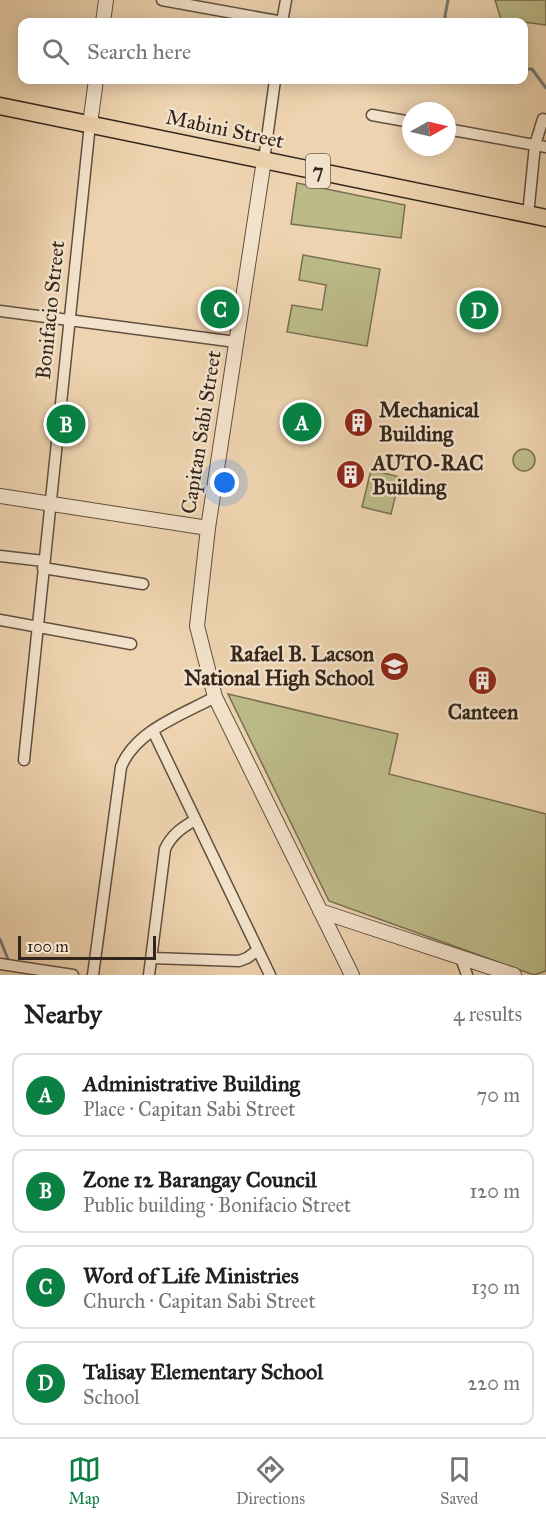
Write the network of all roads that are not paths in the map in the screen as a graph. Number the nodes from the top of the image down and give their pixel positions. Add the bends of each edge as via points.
1 (106, 0) edge
2 (162, 0) edge
3 (286, 0) edge
4 (104, 18) edge
5 (261, 18) edge
6 (284, 18) edge
7 (95, 84) edge
8 (274, 84) edge
9 (0, 106) edge
10 (372, 115) dead end
11 (543, 119) dead end
12 (402, 120) edge
13 (90, 124) junction
14 (456, 131) edge
15 (541, 146) edge
16 (264, 160) junction
17 (528, 215) junction
18 (546, 218) edge
19 (0, 311) edge
20 (70, 320) junction
21 (236, 342) junction
22 (0, 496) edge
23 (51, 504) junction
24 (208, 528) junction
25 (0, 556) edge
26 (44, 565) junction
27 (143, 584) dead end
28 (0, 620) edge
29 (38, 626) junction
30 (131, 644) dead end
31 (215, 697) junction
32 (153, 731) junction
33 (24, 760) dead end
34 (195, 820) junction
35 (320, 911) junction
36 (368, 927) junction
37 (258, 950) junction
38 (151, 958) junction
39 (344, 958) junction
40 (461, 958) junction
41 (2, 965) edge
42 (73, 975) edge
43 (93, 975) edge
44 (149, 975) edge
45 (270, 975) edge
46 (352, 975) edge
47 (467, 975) edge
48 (514, 975) edge

1 - 4 street
2 - 5 street
3 - 6 street
7 - 13 street, Bonifacio Street
8 - 16 street, Capitan Sabi Street
9 - 13 main road, Mabini Street / 7
10 - 12 street
11 - 15 street
13 - 16 main road, Mabini Street / 7
13 - 20 street, Bonifacio Street
14 - 15 street
15 - 17 street
16 - 17 main road, Mabini Street / 7
16 - 21 street, Capitan Sabi Street
17 - 18 main road, Mabini Street / 7
19 - 20 street
20 - 21 street
20 - 23 street, Bonifacio Street
21 - 24 street, Capitan Sabi Street
22 - 23 street
23 - 24 street
23 - 26 street, Bonifacio Street
24 - 31 street, Capitan Sabi Street via 196,617
25 - 26 street
26 - 27 street
26 - 29 street, Bonifacio Street
28 - 29 street
29 - 30 street
29 - 33 street, Bonifacio Street
31 - 32 street
31 - 35 street, Capitan Sabi Street
32 - 34 street
32 - 43 street via 133,746 121,767
34 - 37 street
34 - 38 street via 176,832 165,849
35 - 36 street
35 - 39 street, Capitan Sabi Street
36 - 39 street via 347,929 342,936
36 - 40 street
37 - 38 street via 239,961
37 - 45 street
38 - 44 street
39 - 46 street, Capitan Sabi Street
40 - 47 street
40 - 48 street
41 - 42 street

